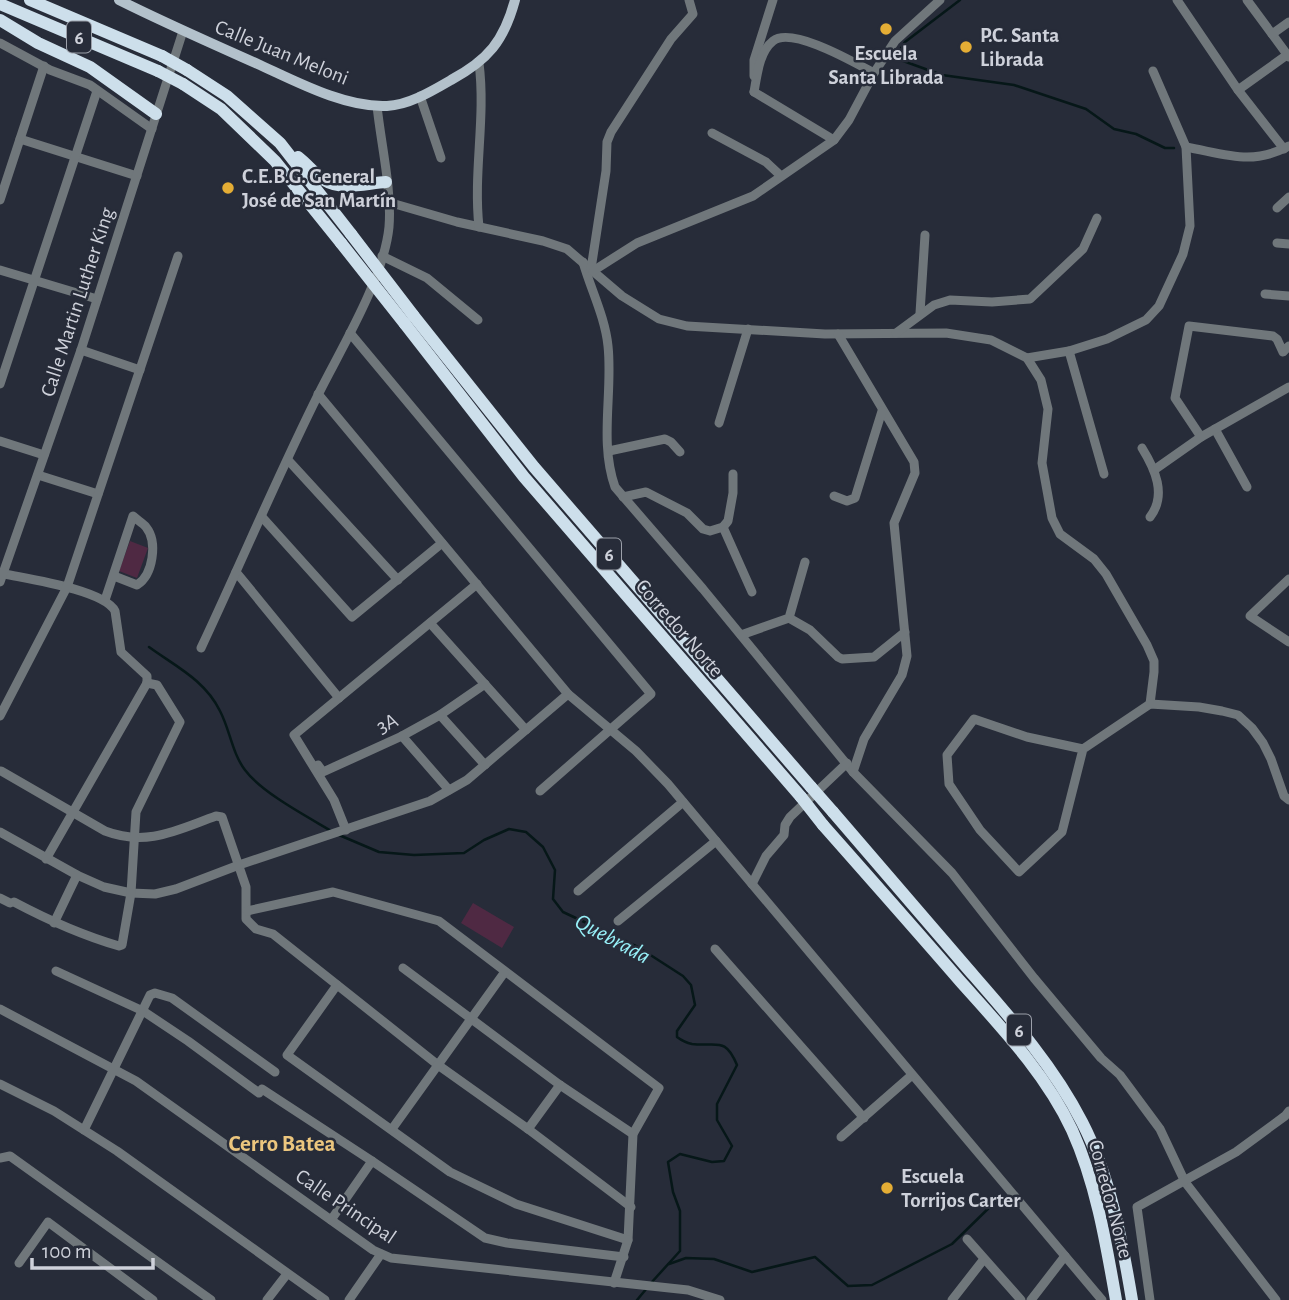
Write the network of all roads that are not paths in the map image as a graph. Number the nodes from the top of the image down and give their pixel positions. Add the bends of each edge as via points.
1 (30, 0) edge
2 (119, 0) edge
3 (515, 0) edge
4 (689, 0) edge
5 (773, 0) edge
6 (940, 0) edge
7 (1247, 0) edge
8 (1178, 1) edge
9 (0, 4) edge
10 (0, 20) edge
11 (1289, 22) edge
12 (183, 31) junction
13 (1272, 34) junction
14 (0, 43) edge
15 (1288, 56) edge
16 (479, 63) junction
17 (44, 66) junction
18 (1153, 71) dead end
19 (874, 73) junction
20 (1238, 90) junction
21 (97, 91) junction
22 (754, 92) junction
23 (420, 96) junction
24 (377, 106) junction
25 (156, 114) junction
26 (152, 129) junction
27 (712, 133) dead end
28 (20, 139) junction
29 (834, 140) junction
30 (280, 143) junction
31 (1186, 147) junction
32 (1287, 147) edge
33 (75, 156) junction
34 (441, 158) dead end
35 (137, 176) junction
36 (781, 176) junction
37 (386, 182) junction
38 (1289, 197) edge
39 (0, 200) edge
40 (388, 202) junction
41 (1277, 208) dead end
42 (1097, 218) dead end
43 (479, 227) junction
44 (925, 235) dead end
45 (1277, 243) dead end
46 (1289, 244) edge
47 (383, 256) junction
48 (178, 257) dead end
49 (589, 267) junction
50 (0, 270) edge
51 (34, 280) junction
52 (1265, 294) dead end
53 (1289, 296) edge
54 (97, 299) junction
55 (920, 313) junction
56 (409, 319) junction
57 (478, 320) dead end
58 (748, 329) junction
59 (350, 333) junction
60 (896, 333) junction
61 (838, 334) junction
62 (1289, 346) edge
63 (81, 350) junction
64 (1069, 351) junction
65 (1027, 358) junction
66 (140, 370) junction
67 (0, 384) edge
68 (1289, 387) edge
69 (318, 394) junction
70 (882, 411) junction
71 (719, 423) dead end
72 (1215, 429) junction
73 (1201, 437) junction
74 (0, 441) edge
75 (1142, 448) dead end
76 (609, 451) junction
77 (680, 452) dead end
78 (44, 455) junction
79 (288, 460) junction
80 (1154, 470) junction
81 (733, 474) dead end
82 (1104, 474) dead end
83 (37, 475) junction
84 (1247, 486) dead end
85 (99, 494) junction
86 (834, 496) dead end
87 (623, 497) junction
88 (262, 517) junction
89 (1150, 517) dead end
90 (723, 527) junction
91 (442, 543) junction
92 (805, 562) dead end
93 (236, 572) junction
94 (114, 576) junction
95 (2, 578) edge
96 (1289, 579) edge
97 (398, 580) junction
98 (477, 584) junction
99 (67, 587) junction
100 (752, 592) dead end
101 (105, 600) junction
102 (789, 618) junction
103 (430, 623) junction
104 (905, 632) junction
105 (741, 635) junction
106 (1289, 642) edge
107 (201, 648) dead end
108 (147, 683) junction
109 (485, 684) junction
110 (568, 694) junction
111 (339, 698) junction
112 (1150, 704) junction
113 (440, 715) junction
114 (0, 716) edge
115 (526, 730) junction
116 (610, 730) junction
117 (402, 736) junction
118 (1083, 749) junction
119 (304, 752) junction
120 (847, 763) junction
121 (485, 765) junction
122 (1, 771) edge
123 (853, 772) junction
124 (449, 790) junction
125 (540, 791) dead end
126 (806, 792) junction
127 (1289, 800) edge
128 (683, 802) junction
129 (74, 813) junction
130 (344, 830) junction
131 (1, 834) edge
132 (134, 839) junction
133 (716, 841) junction
134 (46, 859) junction
135 (239, 865) junction
136 (77, 875) junction
137 (752, 884) junction
138 (578, 891) dead end
139 (131, 893) junction
140 (0, 898) edge
141 (247, 911) junction
142 (618, 921) dead end
143 (54, 923) junction
144 (715, 949) dead end
145 (403, 968) dead end
146 (57, 971) dead end
147 (504, 973) junction
148 (337, 985) junction
149 (0, 1009) edge
150 (142, 1011) junction
151 (471, 1020) junction
152 (438, 1065) junction
153 (114, 1068) junction
154 (275, 1073) dead end
155 (912, 1076) junction
156 (0, 1084) edge
157 (560, 1085) junction
158 (1289, 1111) edge
159 (864, 1118) junction
160 (392, 1129) junction
161 (528, 1129) junction
162 (84, 1130) junction
163 (633, 1134) junction
164 (841, 1137) dead end
165 (0, 1158) edge
166 (372, 1161) junction
167 (1185, 1181) junction
168 (631, 1207) junction
169 (331, 1220) junction
170 (967, 1239) dead end
171 (628, 1240) junction
172 (382, 1254) junction
173 (1065, 1256) junction
174 (624, 1257) junction
175 (984, 1259) junction
176 (19, 1263) dead end
177 (286, 1273) junction
178 (614, 1283) junction
179 (1115, 1295) edge
180 (1135, 1295) edge
181 (153, 1300) edge
182 (211, 1300) edge
183 (267, 1300) edge
184 (325, 1300) edge
185 (349, 1300) edge
186 (720, 1300) edge
187 (952, 1300) edge
188 (1021, 1300) edge
189 (1031, 1300) edge
190 (1102, 1300) edge
191 (1150, 1300) edge
192 (1276, 1300) edge

1 - 30 highway, Corredor Norte / 6, bridge via 187,70 227,96
2 - 12 main road, Calle Juan Meloni
3 - 16 main road, Calle Juan Meloni via 495,48
4 - 49 street via 693,14 664,48 611,132
5 - 22 street via 754,61
6 - 19 street via 895,41
7 - 13 street
8 - 20 street
9 - 56 highway, Corredor Norte / 6, bridge via 158,71 221,108 275,161
10 - 25 highway via 90,67
11 - 13 street
12 - 24 main road, Calle Juan Meloni via 324,93
12 - 25 street, Calle Martin Luther King
13 - 15 street
14 - 17 street
15 - 20 street
16 - 23 main road, Calle Juan Meloni
16 - 43 street via 483,93 475,196
17 - 21 street
17 - 28 street
18 - 31 street
19 - 22 street via 827,50 782,37 765,51
19 - 29 street
20 - 32 street
21 - 26 street
21 - 33 street
22 - 29 street
23 - 24 main road, Calle Juan Meloni
23 - 34 street
24 - 37 street
25 - 26 street, Calle Martin Luther King
26 - 35 street, Calle Martin Luther King
27 - 36 street via 766,162
28 - 33 street
28 - 39 street
29 - 36 street
30 - 37 highway via 331,184
30 - 56 highway, Corredor Norte / 6, bridge
31 - 32 street via 1251,159
31 - 64 street via 1188,240 1159,306 1128,330
33 - 35 street
33 - 51 street
35 - 54 street, Calle Martin Luther King
36 - 49 street via 753,196
37 - 40 street
38 - 41 street
40 - 43 street
40 - 47 street
42 - 55 street via 1083,249 1030,299 950,300
43 - 49 street via 567,249
44 - 55 street
45 - 46 street
47 - 57 street via 427,278
47 - 59 street
48 - 66 street
49 - 58 street via 622,296 659,319 687,326
49 - 76 street via 608,348
50 - 51 street
51 - 54 street
51 - 67 street
52 - 53 street
54 - 63 street, Calle Martin Luther King
55 - 60 street
56 - 126 highway, Corredor Norte / 6
58 - 61 street
58 - 71 street
59 - 69 street
59 - 116 street via 651,694
60 - 61 street
60 - 65 street via 946,333 991,340
61 - 70 street
62 - 73 street via 1283,352 1273,336 1189,326 1175,398
63 - 66 street
63 - 78 street, Calle Martin Luther King
64 - 65 street
64 - 82 street
65 - 112 street via 1041,380 1048,409 1042,463 1052,517 1060,534 1106,574 1147,645 1154,661
66 - 85 street
68 - 72 street
69 - 79 street
69 - 91 street
70 - 86 street via 855,498
70 - 104 street via 914,462 915,473 894,523
72 - 73 street
72 - 84 street
73 - 80 street
74 - 78 street
75 - 80 street
76 - 77 street via 665,439
76 - 87 street via 611,477
78 - 83 street, Calle Martin Luther King
79 - 88 street
79 - 97 street
80 - 89 street via 1158,504
81 - 90 street via 732,503
83 - 85 street
83 - 95 street, Calle Martin Luther King
85 - 99 street
87 - 90 street via 646,492 687,513 706,530
87 - 105 street
88 - 93 street
88 - 97 street via 352,617
90 - 100 street
91 - 97 street
91 - 98 street
92 - 102 street
93 - 107 street
93 - 111 street
94 - 94 street via 118,564 133,516 151,537 148,571 137,585
94 - 101 street
95 - 99 street
96 - 106 street via 1250,616
98 - 103 street
98 - 110 street
99 - 101 street
99 - 114 street
101 - 108 street via 115,611 121,652 147,676
102 - 104 street via 842,659 874,657
102 - 105 street
103 - 109 street
103 - 111 street
104 - 123 street via 907,656 902,675 864,739
105 - 120 street
108 - 129 street
108 - 132 street via 157,685 180,722 136,812
109 - 113 street, 3A
109 - 115 street
110 - 115 street
110 - 116 street
111 - 119 street via 294,736
112 - 118 street
112 - 127 street via 1238,715 1263,743
113 - 117 street, 3A
113 - 121 street
115 - 121 street
116 - 125 street
116 - 128 street
117 - 119 street, 3A via 323,772
117 - 124 street
118 - 118 street via 974,719 947,755 949,784 980,830 1019,872 1062,832
119 - 130 street via 334,800
120 - 123 street
120 - 137 street via 790,817 784,835 766,856
121 - 124 street
122 - 129 street
123 - 167 street via 952,873 1093,1048 1121,1075 1160,1129
124 - 130 street via 430,801
126 - 179 highway, Corredor Norte / 6, bridge via 823,825 998,1024 1051,1092 1088,1174
126 - 180 highway, Corredor Norte / 6, bridge via 833,812 1009,1017 1060,1084 1083,1123 1101,1168
128 - 133 street
128 - 138 street
129 - 132 street via 106,831
129 - 134 street
130 - 135 street
131 - 134 street
132 - 135 street via 168,834 219,816
132 - 139 street
133 - 137 street
133 - 142 street
134 - 136 street
135 - 139 street via 176,889
135 - 141 street
136 - 139 street
136 - 143 street
137 - 155 street
139 - 143 street via 122,945
140 - 143 street
141 - 147 street via 333,892 439,921
141 - 148 street via 250,926 273,934
144 - 159 street
145 - 151 street
146 - 150 street
147 - 151 street
147 - 163 street via 659,1088
148 - 152 street
148 - 160 street via 287,1055
149 - 153 street, Calle Principal
150 - 153 street
150 - 154 street via 150,995 172,998
150 - 166 street
151 - 152 street
151 - 157 street
152 - 160 street
152 - 161 street
153 - 162 street
153 - 169 street, Calle Principal
155 - 159 street
155 - 173 street
156 - 162 street
157 - 161 street
157 - 163 street
158 - 167 street via 1236,1152
159 - 164 street
160 - 171 street via 450,1172 516,1204
161 - 168 street
162 - 177 street
163 - 168 street
165 - 182 street via 10,1156
166 - 169 street
166 - 174 street via 485,1238
167 - 191 street via 1137,1207
167 - 192 street
168 - 171 street
169 - 172 street, Calle Principal
170 - 175 street
171 - 174 street
172 - 178 street, Calle Principal via 405,1261
172 - 185 street
173 - 189 street
173 - 190 street
174 - 178 street
175 - 187 street
175 - 188 street
176 - 181 street via 48,1222
177 - 183 street
177 - 184 street
178 - 186 street, Calle Principal via 688,1290

